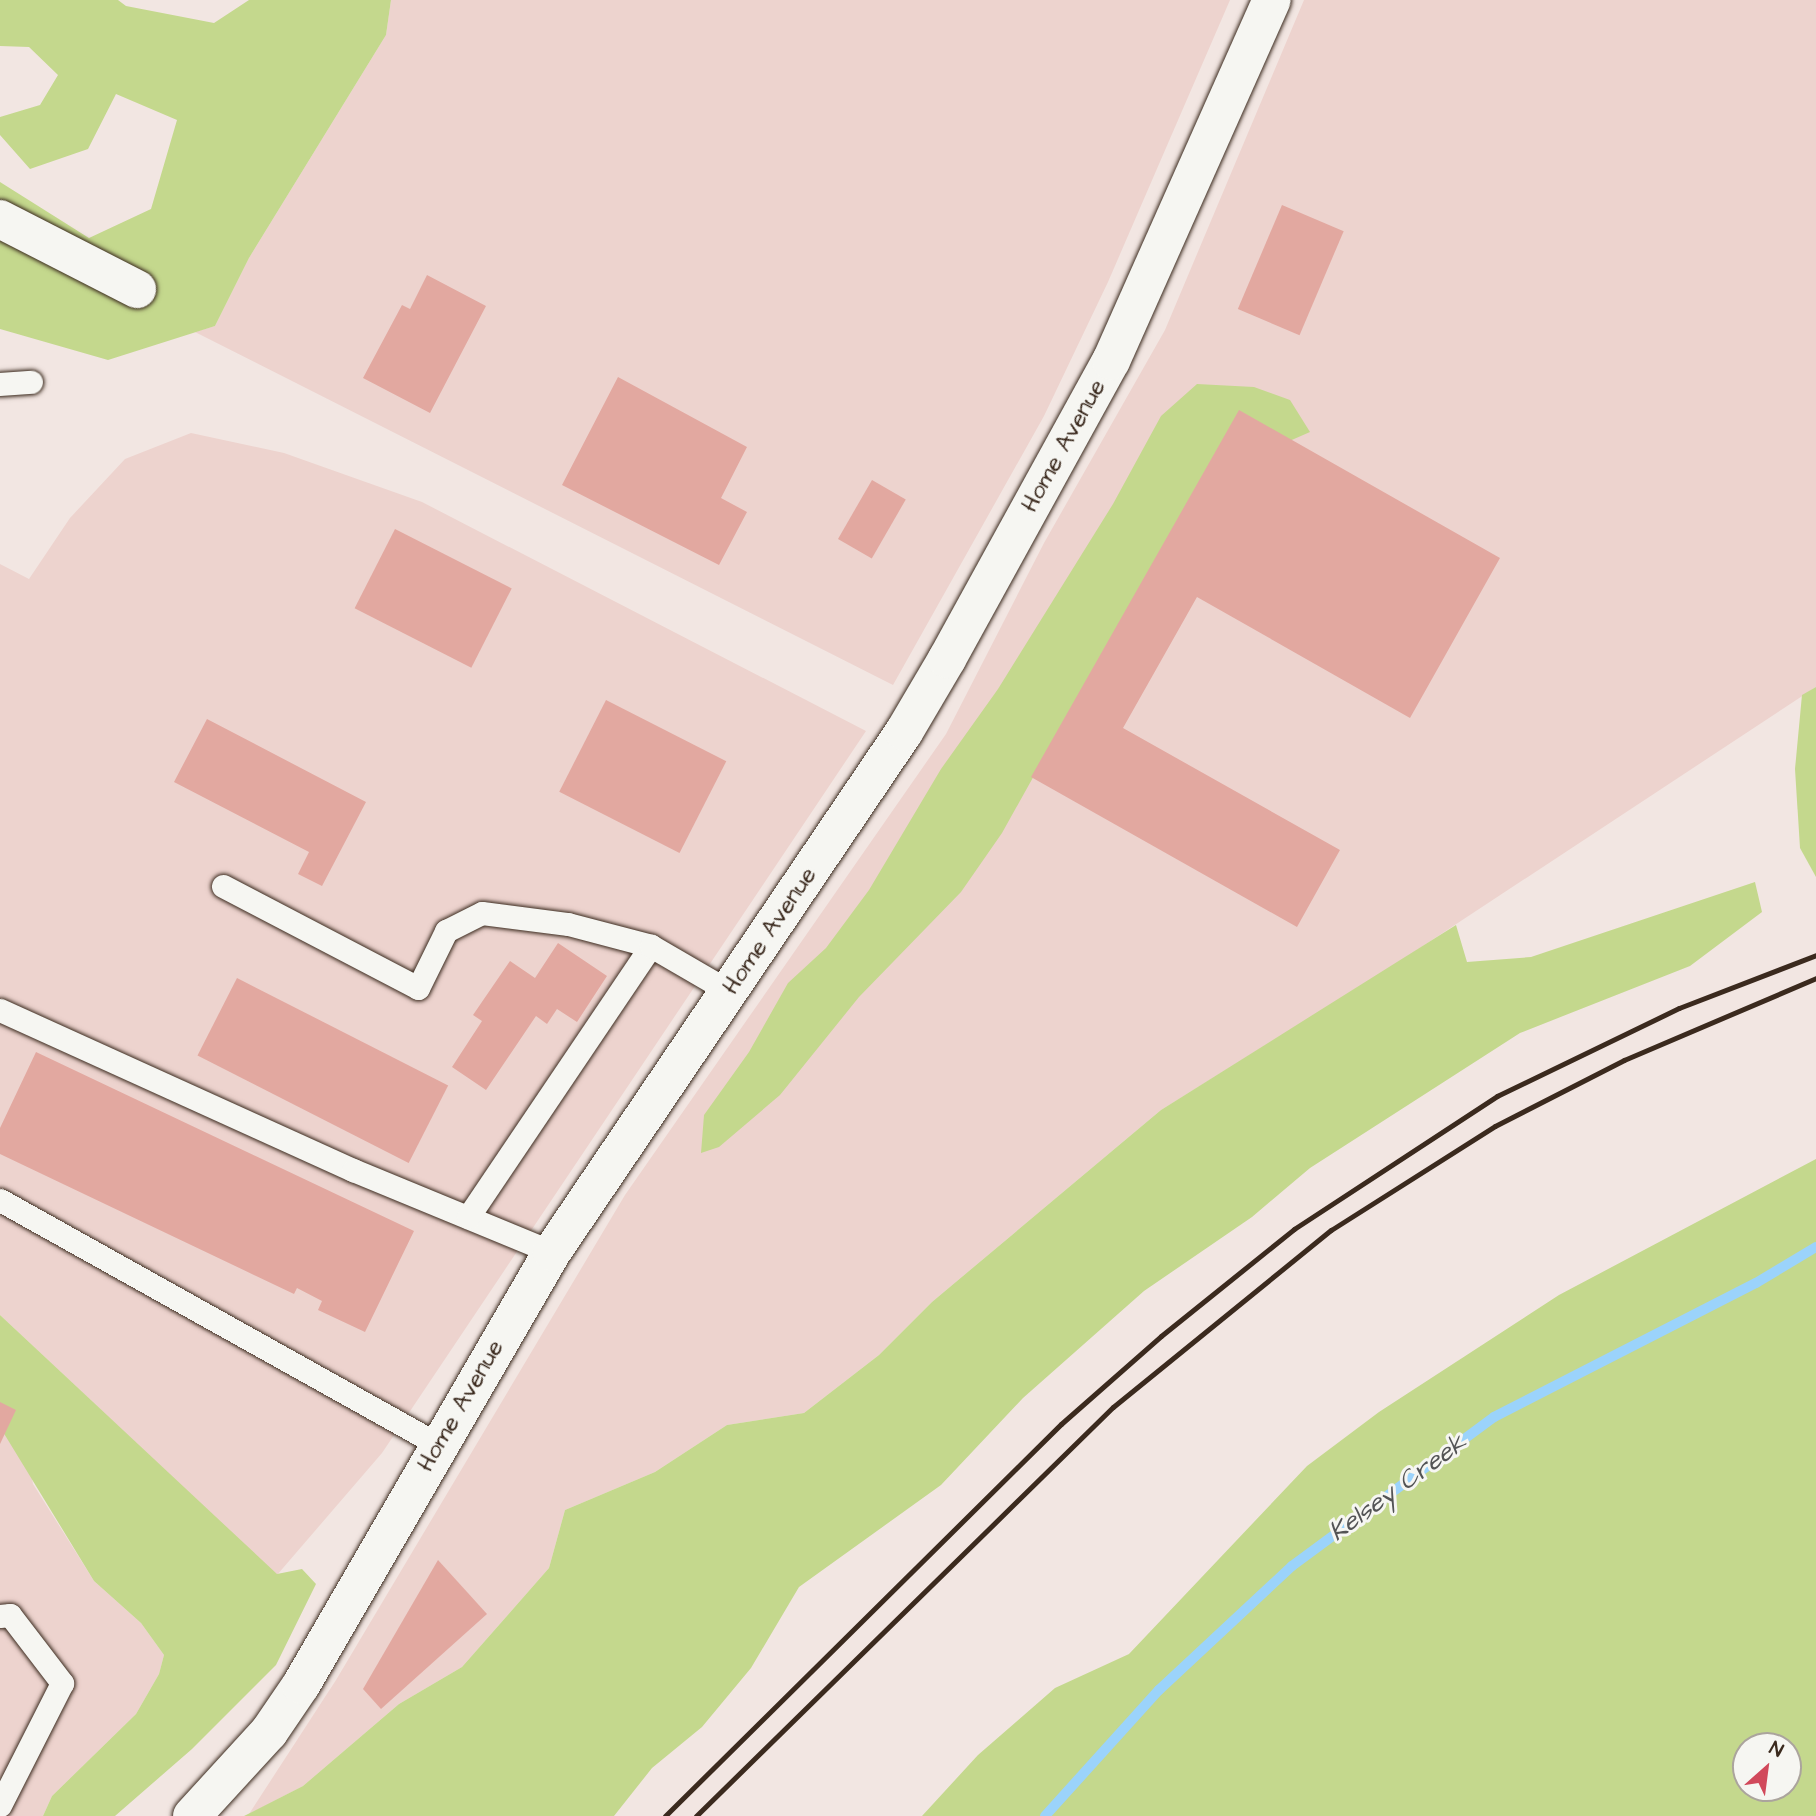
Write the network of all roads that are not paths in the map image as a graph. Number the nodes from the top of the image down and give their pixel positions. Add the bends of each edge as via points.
1 (1272, 0) edge
2 (0, 219) edge
3 (137, 289) dead end
4 (31, 382) dead end
5 (0, 384) edge
6 (223, 886) dead end
7 (651, 946) junction
8 (730, 992) junction
9 (0, 1010) edge
10 (0, 1199) edge
11 (468, 1217) junction
12 (552, 1252) junction
13 (439, 1445) junction
14 (0, 1616) edge
15 (0, 1805) edge
16 (192, 1816) edge

1 - 8 street, Home Avenue via 1111,361 904,733
2 - 3 street
4 - 5 lane
6 - 7 lane via 418,988 446,931 482,913 568,923
7 - 8 lane
7 - 11 lane
8 - 12 street, Home Avenue
9 - 11 lane
10 - 13 lane
11 - 12 lane
12 - 13 street, Home Avenue
13 - 16 street, Home Avenue via 282,1713 232,1776
14 - 15 lane via 10,1615 62,1683

